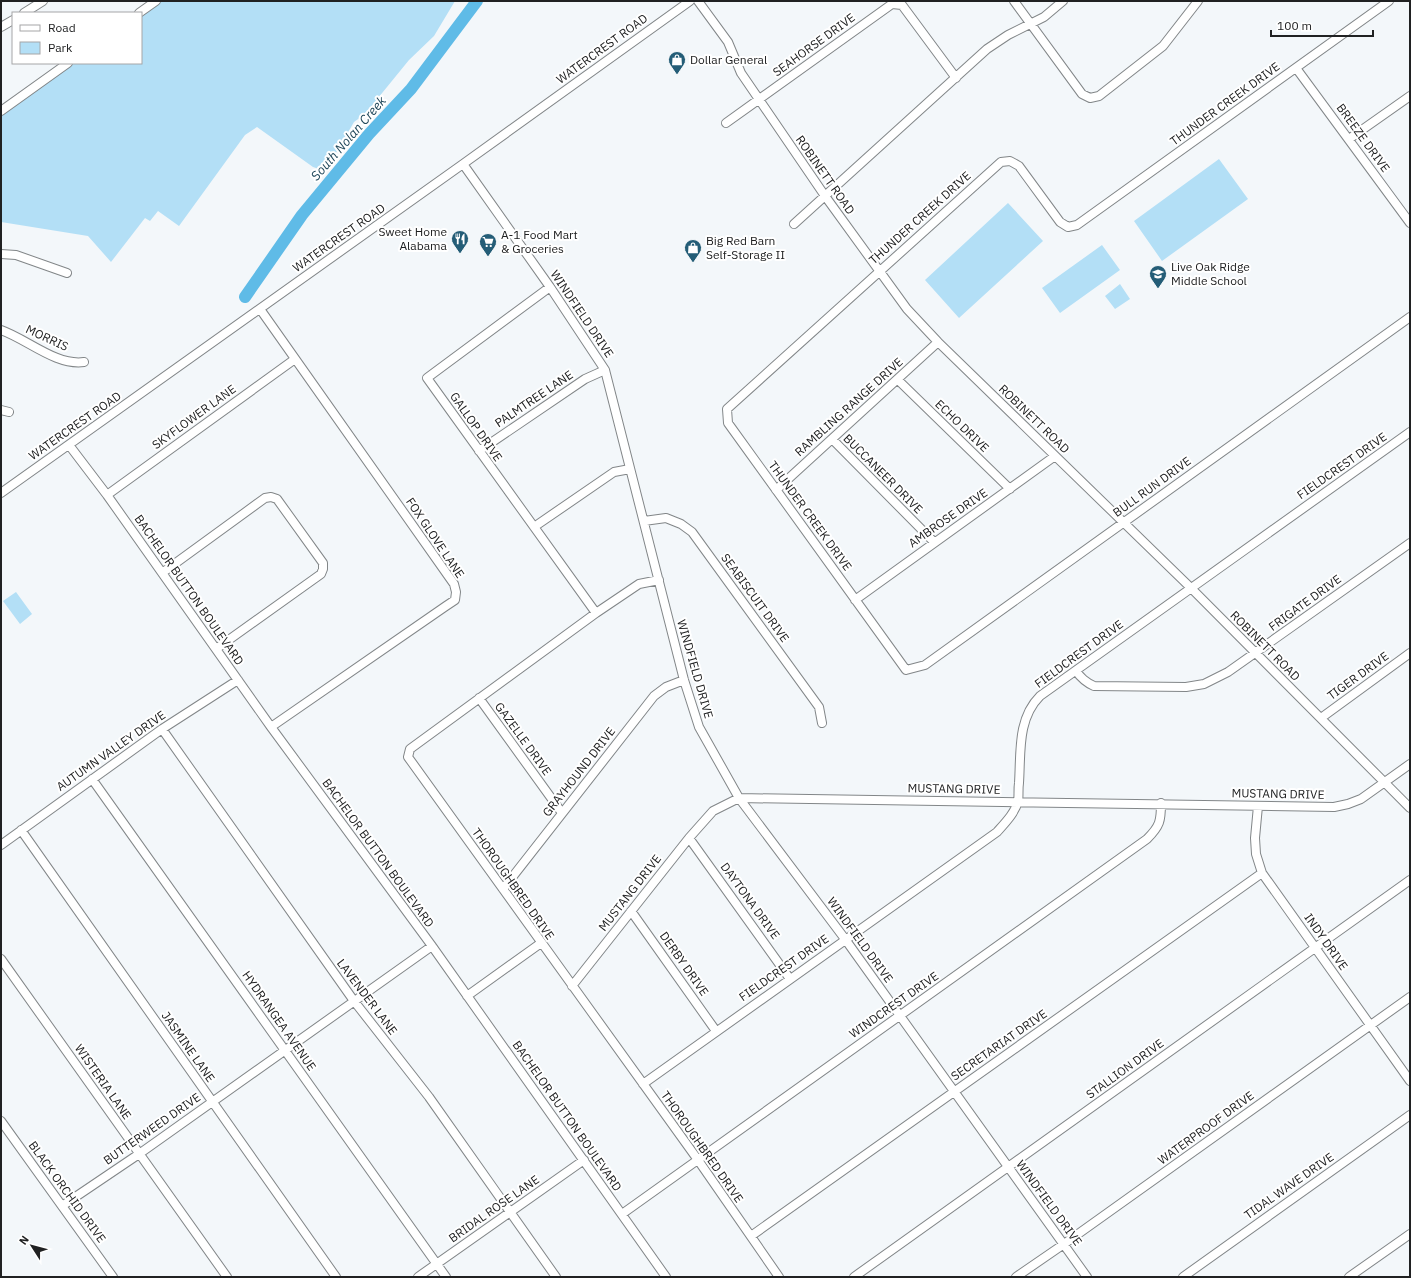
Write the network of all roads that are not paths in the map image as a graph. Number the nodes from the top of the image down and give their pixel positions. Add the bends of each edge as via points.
1 (43, 1) edge
2 (156, 1) edge
3 (690, 1) edge
4 (698, 1) edge
5 (1014, 1) edge
6 (1063, 1) edge
7 (1198, 1) edge
8 (1389, 1) edge
9 (26, 12) edge
10 (140, 12) edge
11 (12, 21) edge
12 (1031, 24) junction
13 (1, 27) edge
14 (67, 64) edge
15 (1296, 68) junction
16 (956, 78) junction
17 (1410, 96) edge
18 (758, 100) junction
19 (1, 111) edge
20 (726, 123) dead end
21 (1349, 139) junction
22 (464, 164) junction
23 (825, 196) junction
24 (1410, 207) edge
25 (1402, 213) junction
26 (1410, 223) edge
27 (794, 224) dead end
28 (1, 254) edge
29 (879, 271) junction
30 (68, 273) dead end
31 (550, 287) junction
32 (260, 309) junction
33 (1410, 317) edge
34 (1, 330) edge
35 (938, 342) junction
36 (295, 359) junction
37 (84, 362) dead end
38 (605, 370) junction
39 (898, 380) junction
40 (1410, 432) edge
41 (832, 440) junction
42 (69, 445) junction
43 (479, 451) junction
44 (1055, 456) junction
45 (630, 469) junction
46 (1010, 489) junction
47 (776, 490) junction
48 (1, 493) edge
49 (107, 495) junction
50 (644, 521) junction
51 (1124, 522) junction
52 (534, 527) junction
53 (934, 542) junction
54 (1410, 543) edge
55 (162, 573) junction
56 (659, 580) junction
57 (1191, 588) junction
58 (855, 600) junction
59 (596, 613) junction
60 (216, 649) junction
61 (1256, 653) junction
62 (1410, 653) edge
63 (906, 670) joint
64 (1076, 671) junction
65 (238, 680) junction
66 (684, 680) junction
67 (479, 698) junction
68 (1321, 718) junction
69 (822, 723) dead end
70 (271, 727) junction
71 (162, 729) junction
72 (1410, 764) edge
73 (92, 779) junction
74 (1385, 782) junction
75 (739, 798) junction
76 (1018, 802) junction
77 (1162, 804) junction
78 (1258, 806) junction
79 (1410, 808) edge
80 (562, 813) junction
81 (21, 830) junction
82 (690, 838) junction
83 (1, 845) edge
84 (1262, 873) junction
85 (1410, 880) edge
86 (503, 889) junction
87 (631, 911) junction
88 (846, 939) junction
89 (541, 943) junction
90 (432, 946) junction
91 (1315, 948) junction
92 (1, 959) edge
93 (790, 979) junction
94 (572, 986) junction
95 (467, 996) junction
96 (1410, 996) edge
97 (354, 1001) junction
98 (900, 1015) junction
99 (1370, 1025) junction
100 (716, 1031) junction
101 (285, 1050) junction
102 (1410, 1081) edge
103 (643, 1084) junction
104 (954, 1091) junction
105 (212, 1102) junction
106 (1410, 1115) edge
107 (1, 1121) edge
108 (139, 1154) junction
109 (584, 1160) junction
110 (698, 1160) junction
111 (1009, 1167) junction
112 (62, 1206) junction
113 (510, 1212) junction
114 (622, 1214) junction
115 (1410, 1234) edge
116 (751, 1236) junction
117 (1064, 1244) junction
118 (437, 1264) junction
119 (113, 1277) edge
120 (226, 1277) edge
121 (336, 1277) edge
122 (418, 1277) edge
123 (446, 1277) edge
124 (556, 1277) edge
125 (666, 1277) edge
126 (779, 1277) edge
127 (854, 1277) edge
128 (1016, 1277) edge
129 (1087, 1277) edge
130 (1183, 1277) edge
131 (1349, 1277) edge

1 - 9 street
2 - 10 street
3 - 22 street, WATERCREST ROAD
4 - 18 street, ROBINETT ROAD via 728,42 741,74
5 - 12 street
6 - 12 street
7 - 12 street via 1163,46 1099,96 1090,98 1082,94
8 - 15 street, THUNDER CREEK DRIVE
11 - 13 street
12 - 16 street via 987,49
14 - 19 street
15 - 21 street, BREEZE DRIVE
15 - 29 street, THUNDER CREEK DRIVE via 1077,226 1068,227 1060,222 1019,166 1010,161 1001,162
16 - 18 street, SEAHORSE DRIVE via 902,5 892,4
16 - 23 street
17 - 21 street
18 - 20 street, SEAHORSE DRIVE
18 - 23 street, ROBINETT ROAD
21 - 25 street, BREEZE DRIVE
22 - 31 street, WINDFIELD DRIVE
22 - 32 street, WATERCREST ROAD
23 - 27 street
23 - 29 street, ROBINETT ROAD
24 - 25 street
25 - 26 street, BREEZE DRIVE
28 - 30 street via 16,255
29 - 35 street, ROBINETT ROAD via 907,309
29 - 47 street, THUNDER CREEK DRIVE via 728,409 728,423
31 - 38 street, WINDFIELD DRIVE
31 - 43 street, GALLOP DRIVE via 427,378
32 - 36 street, FOX GLOVE LANE
32 - 42 street, WATERCREST ROAD
33 - 51 street, BULL RUN DRIVE
34 - 37 street, MORRIS via 58,358 75,363
35 - 39 street, RAMBLING RANGE DRIVE
35 - 44 street, ROBINETT ROAD
36 - 49 street, SKYFLOWER LANE
36 - 70 street, FOX GLOVE LANE via 454,584 456,592 455,600
38 - 43 street, PALMTREE LANE via 585,379
38 - 45 street, WINDFIELD DRIVE
39 - 41 street, RAMBLING RANGE DRIVE
39 - 46 street, ECHO DRIVE
40 - 57 street, FIELDCREST DRIVE
41 - 47 street, RAMBLING RANGE DRIVE
41 - 53 street, BUCCANEER DRIVE
42 - 48 street, WATERCREST ROAD
42 - 49 street, BACHELOR BUTTON BOULEVARD
43 - 52 street, GALLOP DRIVE
44 - 46 street, AMBROSE DRIVE
44 - 51 street, ROBINETT ROAD
45 - 50 street, WINDFIELD DRIVE
45 - 52 street via 614,472
46 - 53 street, AMBROSE DRIVE
47 - 58 street, THUNDER CREEK DRIVE
49 - 55 street, BACHELOR BUTTON BOULEVARD
50 - 56 street, WINDFIELD DRIVE
50 - 69 street, SEABISCUIT DRIVE via 666,518 692,532 819,707
51 - 57 street, ROBINETT ROAD
51 - 63 street, BULL RUN DRIVE via 925,665
52 - 59 street, GALLOP DRIVE
53 - 58 street, AMBROSE DRIVE
54 - 61 street, FRIGATE DRIVE
55 - 60 street, BACHELOR BUTTON BOULEVARD
55 - 60 street via 265,498 271,497 277,499 323,563 321,574
56 - 59 street, THOROUGHBRED DRIVE via 639,584
56 - 66 street, WINDFIELD DRIVE
57 - 61 street, ROBINETT ROAD
57 - 64 street, FIELDCREST DRIVE
58 - 63 street, THUNDER CREEK DRIVE
59 - 67 street, THOROUGHBRED DRIVE
60 - 65 street, BACHELOR BUTTON BOULEVARD
61 - 64 street, FRIGATE DRIVE via 1217,678 1204,684 1186,687 1094,686 1082,679
61 - 68 street, ROBINETT ROAD
62 - 68 street, TIGER DRIVE
64 - 76 street, FIELDCREST DRIVE via 1040,696 1028,711 1022,731
65 - 70 street, BACHELOR BUTTON BOULEVARD
65 - 71 street, AUTUMN VALLEY DRIVE
66 - 75 street, WINDFIELD DRIVE via 699,726
66 - 80 street, GRAYHOUND DRIVE via 666,687 654,696
67 - 80 street, GAZELLE DRIVE
67 - 86 street, THOROUGHBRED DRIVE via 410,749 408,757
68 - 74 street, ROBINETT ROAD
70 - 90 street, BACHELOR BUTTON BOULEVARD
71 - 73 street, AUTUMN VALLEY DRIVE
71 - 97 street, LAVENDER LANE
72 - 74 street, MUSTANG DRIVE
73 - 81 street, AUTUMN VALLEY DRIVE
73 - 101 street, HYDRANGEA AVENUE
74 - 78 street, MUSTANG DRIVE via 1362,798 1334,807
74 - 79 street, ROBINETT ROAD
75 - 76 street, MUSTANG DRIVE
75 - 82 street, MUSTANG DRIVE via 713,811
75 - 88 street, WINDFIELD DRIVE
76 - 77 street, MUSTANG DRIVE
76 - 88 street, FIELDCREST DRIVE via 1012,815 997,832
77 - 78 street, MUSTANG DRIVE
77 - 98 street, WINDCREST DRIVE via 1161,821 1148,839
78 - 84 street, INDY DRIVE via 1255,838 1256,854
80 - 86 street, GRAYHOUND DRIVE
81 - 83 street, AUTUMN VALLEY DRIVE
81 - 105 street, JASMINE LANE
82 - 87 street, MUSTANG DRIVE
82 - 93 street, DAYTONA DRIVE
84 - 91 street, INDY DRIVE
84 - 104 street, SECRETARIAT DRIVE
85 - 91 street, STALLION DRIVE
86 - 89 street, THOROUGHBRED DRIVE
87 - 94 street, MUSTANG DRIVE
87 - 100 street, DERBY DRIVE
88 - 93 street, FIELDCREST DRIVE
88 - 98 street, WINDFIELD DRIVE
89 - 94 street, THOROUGHBRED DRIVE
89 - 95 street
90 - 95 street, BACHELOR BUTTON BOULEVARD
90 - 97 street, BUTTERWEED DRIVE
91 - 99 street, INDY DRIVE
91 - 111 street, STALLION DRIVE
92 - 108 street, WISTERIA LANE
93 - 100 street, FIELDCREST DRIVE
94 - 103 street, THOROUGHBRED DRIVE
95 - 109 street, BACHELOR BUTTON BOULEVARD
96 - 99 street, WATERPROOF DRIVE
97 - 101 street, BUTTERWEED DRIVE
97 - 113 street, LAVENDER LANE via 429,1097
98 - 104 street, WINDFIELD DRIVE
98 - 110 street, WINDCREST DRIVE
99 - 102 street, INDY DRIVE
99 - 117 street, WATERPROOF DRIVE
100 - 103 street, FIELDCREST DRIVE
101 - 105 street, BUTTERWEED DRIVE
101 - 118 street, HYDRANGEA AVENUE
103 - 110 street, THOROUGHBRED DRIVE
104 - 111 street, WINDFIELD DRIVE
104 - 116 street, SECRETARIAT DRIVE
105 - 108 street, BUTTERWEED DRIVE
105 - 121 street, JASMINE LANE
106 - 130 street, TIDAL WAVE DRIVE
107 - 112 street, BLACK ORCHID DRIVE
108 - 112 street, BUTTERWEED DRIVE
108 - 120 street, WISTERIA LANE
109 - 113 street, BRIDAL ROSE LANE
109 - 114 street, BACHELOR BUTTON BOULEVARD
110 - 114 street, WINDCREST DRIVE
110 - 116 street, THOROUGHBRED DRIVE
111 - 117 street, WINDFIELD DRIVE
111 - 127 street, STALLION DRIVE
112 - 119 street, BLACK ORCHID DRIVE
113 - 118 street, BRIDAL ROSE LANE
113 - 124 street, LAVENDER LANE
114 - 125 street, BACHELOR BUTTON BOULEVARD
115 - 131 street
116 - 126 street, THOROUGHBRED DRIVE
117 - 128 street, WATERPROOF DRIVE
117 - 129 street, WINDFIELD DRIVE
118 - 122 street, BRIDAL ROSE LANE
118 - 123 street, HYDRANGEA AVENUE

